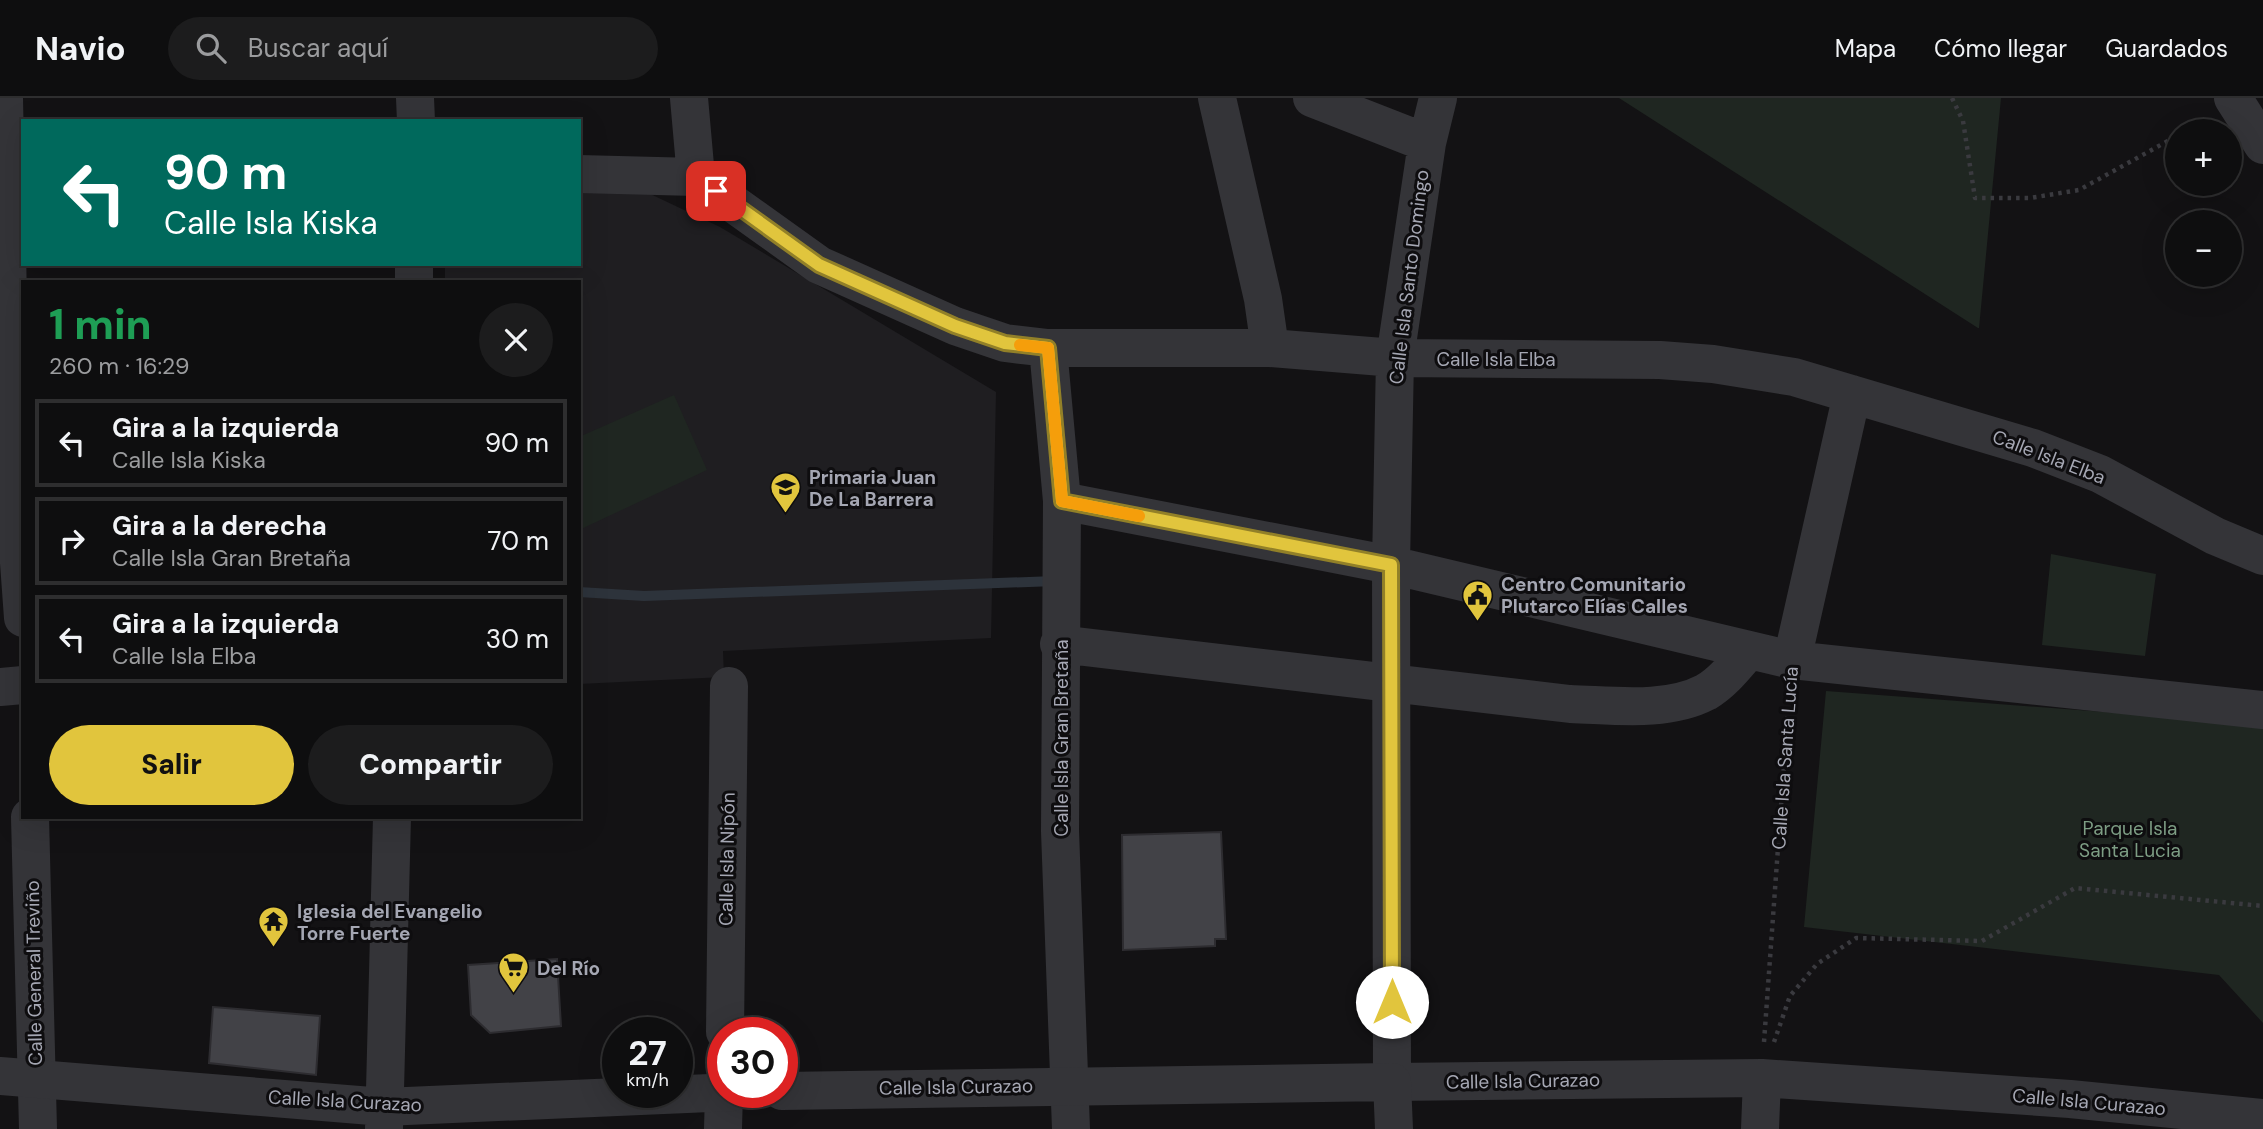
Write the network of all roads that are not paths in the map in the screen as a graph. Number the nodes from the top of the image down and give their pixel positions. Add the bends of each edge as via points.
1 (4, 98) edge
2 (415, 98) edge
3 (689, 98) edge
4 (1217, 98) edge
5 (1312, 98) edge
6 (1438, 98) edge
7 (2237, 100) edge
8 (416, 119) edge
9 (1427, 143) junction
10 (2263, 145) edge
11 (581, 174) edge
12 (696, 177) junction
13 (1048, 348) junction
14 (1270, 348) junction
15 (1395, 358) junction
16 (1852, 394) junction
17 (11, 452) edge
18 (1062, 501) junction
19 (2263, 556) edge
20 (1391, 565) junction
21 (21, 590) edge
22 (1059, 645) junction
23 (1749, 650) junction
24 (1792, 660) junction
25 (1392, 681) junction
26 (21, 685) edge
27 (729, 686) dead end
28 (0, 687) edge
29 (2263, 710) edge
30 (30, 819) edge
31 (392, 819) edge
32 (725, 1017) edge
33 (18, 1078) edge
34 (1762, 1078) junction
35 (1392, 1082) junction
36 (1072, 1085) junction
37 (798, 1091) edge
38 (707, 1093) edge
39 (724, 1108) edge
40 (2070, 1114) edge
41 (384, 1118) edge
42 (2263, 1118) edge
43 (38, 1129) edge
44 (723, 1129) edge
45 (1071, 1129) edge
46 (1394, 1129) edge
47 (1760, 1129) edge

1 - 17 street
2 - 8 street
3 - 12 street
4 - 14 street
5 - 9 street
6 - 9 street, Calle Isla Santo Domingo
7 - 10 street
9 - 15 street, Calle Isla Santo Domingo
11 - 12 street
12 - 13 street, Calle Isla Elba via 819,265 955,326 1005,343
13 - 14 street, Calle Isla Elba
13 - 18 street, Calle Isla Gran Bretaña
14 - 15 street, Calle Isla Elba
15 - 16 street, Calle Isla Elba via 1713,364 1794,377
15 - 20 street, Calle Isla Santo Domingo
16 - 19 street, Calle Isla Elba via 2033,448 2100,474 2167,512
16 - 24 street, Calle Isla Santa Lucía
17 - 21 street
18 - 20 street
18 - 22 street, Calle Isla Gran Bretaña
20 - 23 street
20 - 25 street, Calle Isla Santo Domingo
22 - 25 street
22 - 36 street, Calle Isla Gran Bretaña via 1060,831
23 - 24 street
23 - 25 street via 1705,692 1650,706 1570,704
24 - 29 street
25 - 35 street, Calle Isla Santo Domingo
26 - 28 street
27 - 32 street, Calle Isla Nipón
30 - 33 street, Calle General Treviño
31 - 41 street
33 - 41 street, Calle Isla Curazao
33 - 43 street, Calle General Treviño
34 - 35 street, Calle Isla Curazao
34 - 40 street, Calle Isla Curazao
34 - 47 street
35 - 36 street, Calle Isla Curazao
35 - 46 street, Calle Isla Santo Domingo
36 - 37 street, Calle Isla Curazao
36 - 45 street, Calle Isla Gran Bretaña
38 - 41 street, Calle Isla Curazao
39 - 44 street
40 - 42 street, Calle Isla Curazao

